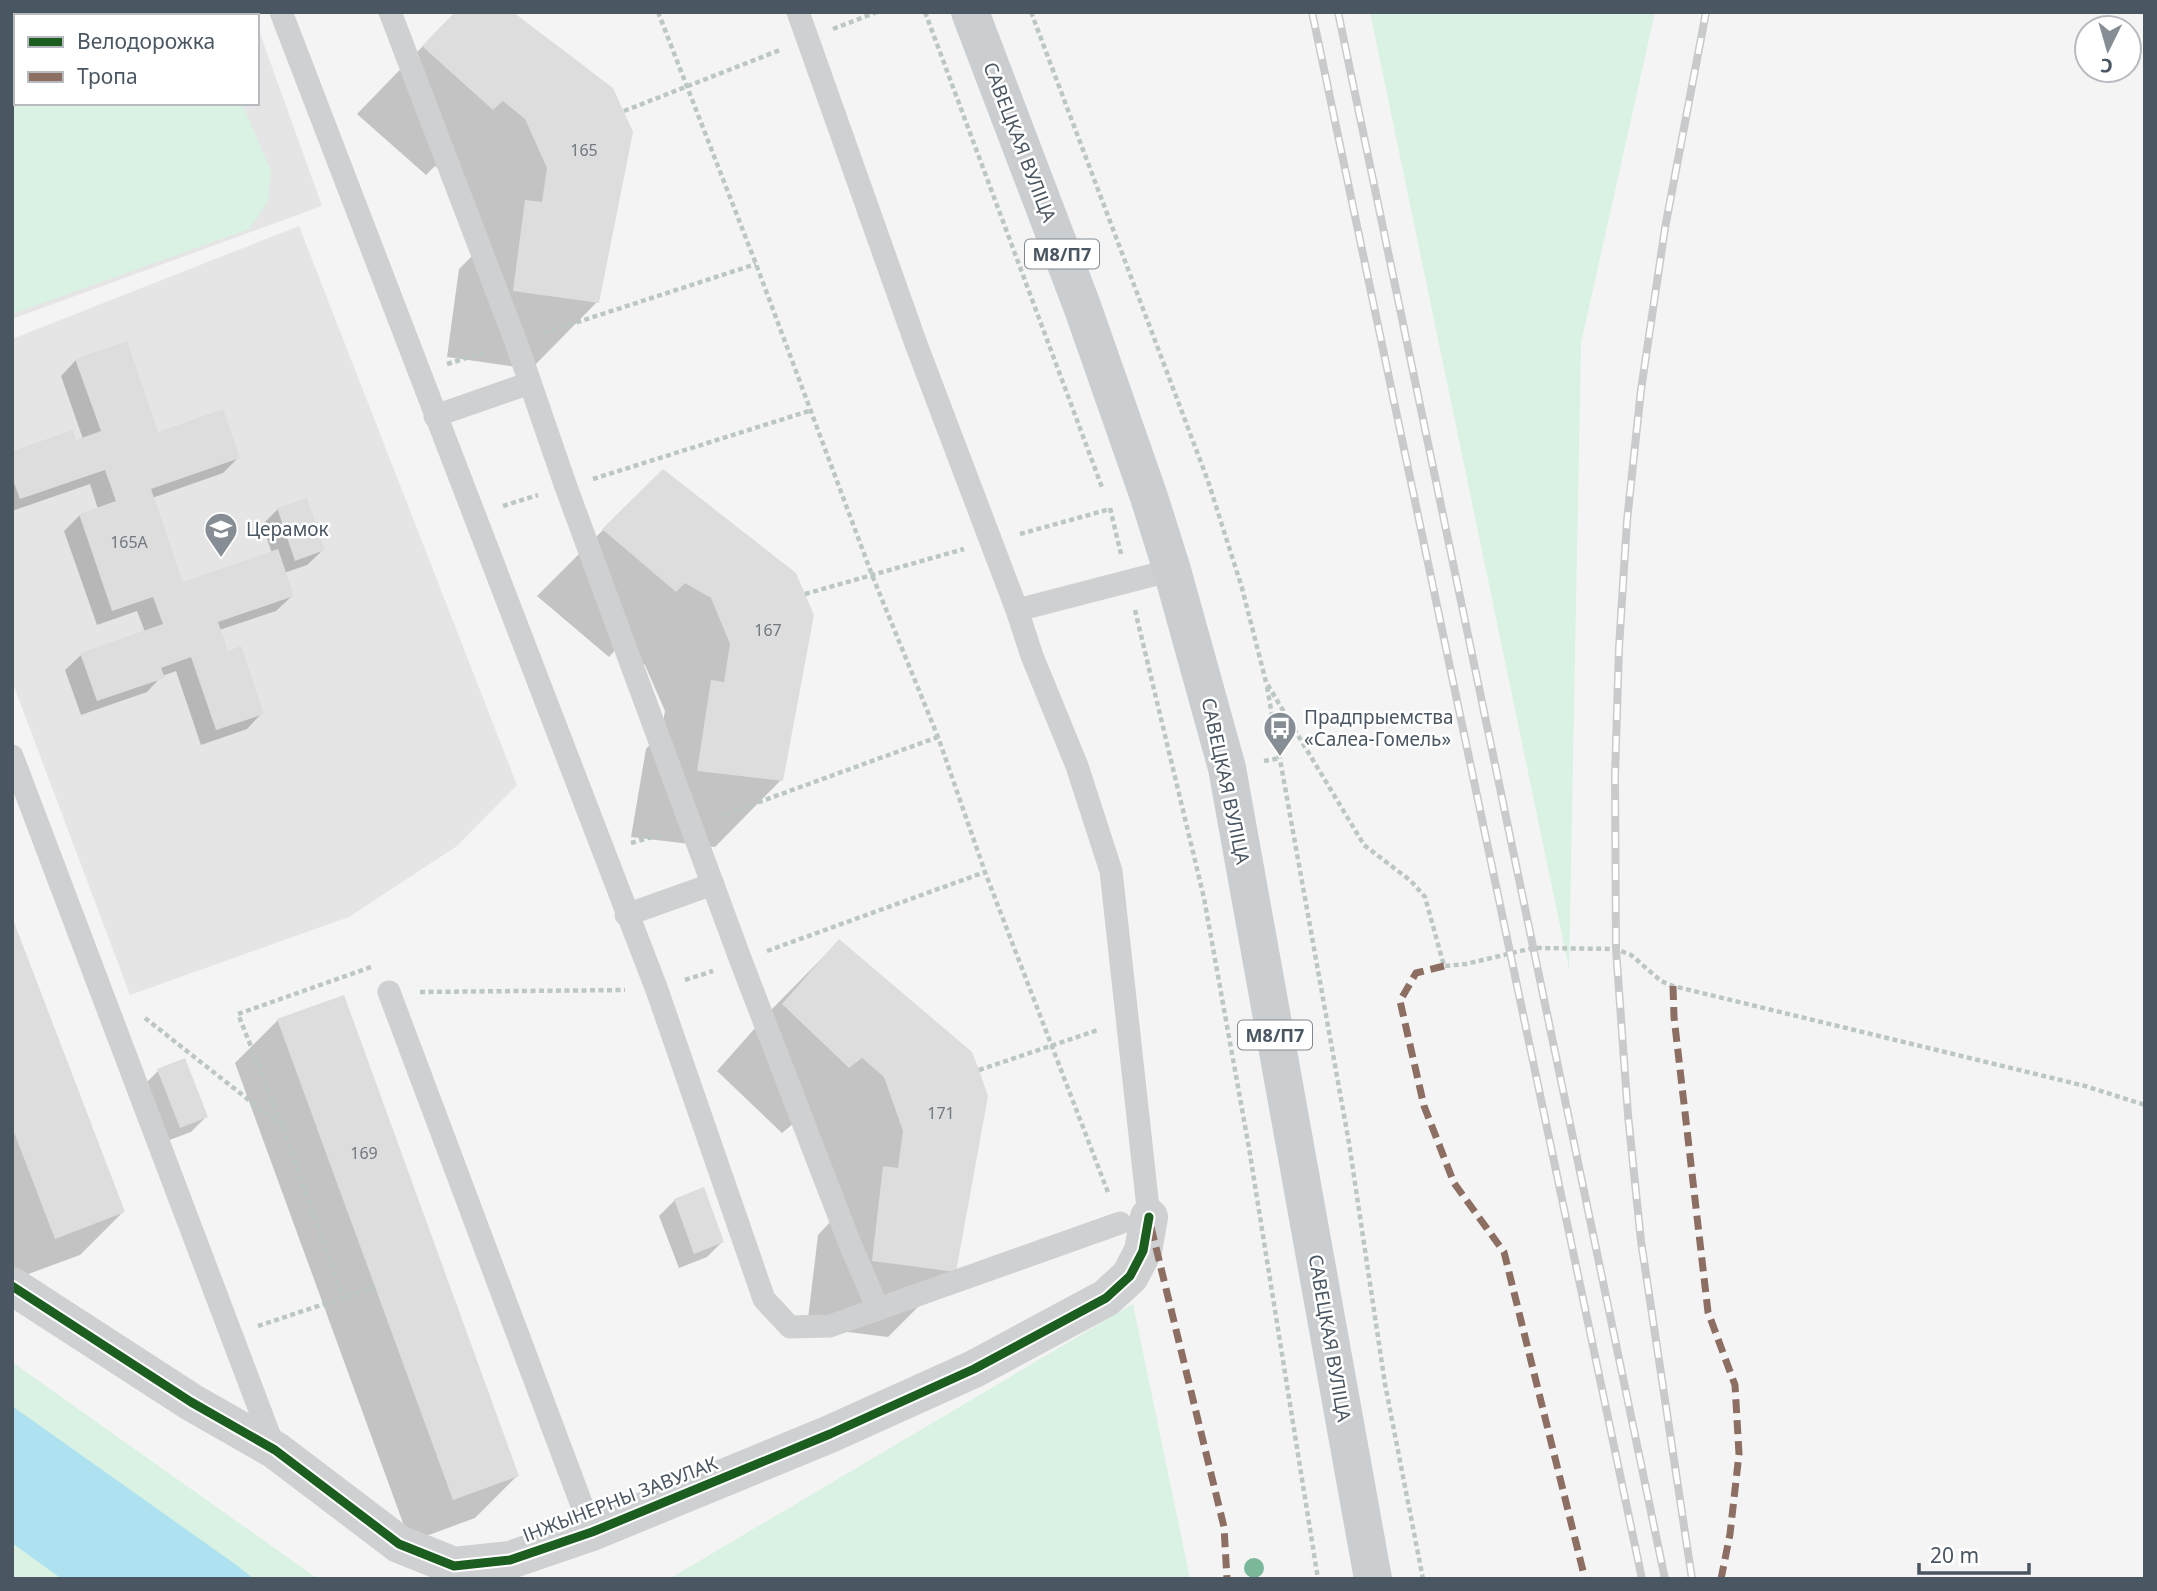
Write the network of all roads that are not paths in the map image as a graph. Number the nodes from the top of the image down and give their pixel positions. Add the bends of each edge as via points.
1 (281, 12) edge
2 (390, 12) edge
3 (798, 12) edge
4 (970, 12) edge
5 (530, 383) junction
6 (435, 416) junction
7 (1172, 570) junction
8 (1017, 610) junction
9 (12, 756) edge
10 (713, 884) junction
11 (626, 915) junction
12 (389, 992) road end
13 (1134, 1220) junction
14 (12, 1286) edge
15 (878, 1309) junction
16 (275, 1450) junction
17 (592, 1532) junction
18 (1373, 1579) edge

1 - 6 lane
2 - 5 lane
3 - 8 lane
4 - 7 main road, САВЕЦКАЯ ВУЛІЦА / М8/П7 via 1082,306
5 - 6 lane
5 - 10 lane
6 - 11 lane
7 - 8 lane
7 - 18 main road, САВЕЦКАЯ ВУЛІЦА / М8/П7 via 1227,768
8 - 13 lane via 1077,766 1111,871 1135,1103
9 - 16 lane
10 - 11 lane
10 - 15 lane
11 - 15 lane via 657,990 764,1299 790,1327 830,1326
12 - 17 lane
13 - 15 lane
13 - 17 street, ІНЖЫНЕРНЫ ЗАВУЛАК via 1143,1251 1130,1276 1106,1298 974,1369
14 - 16 street, ІНЖЫНЕРНЫ ЗАВУЛАК via 191,1402
16 - 17 street, ІНЖЫНЕРНЫ ЗАВУЛАК via 398,1544 454,1566 510,1560

